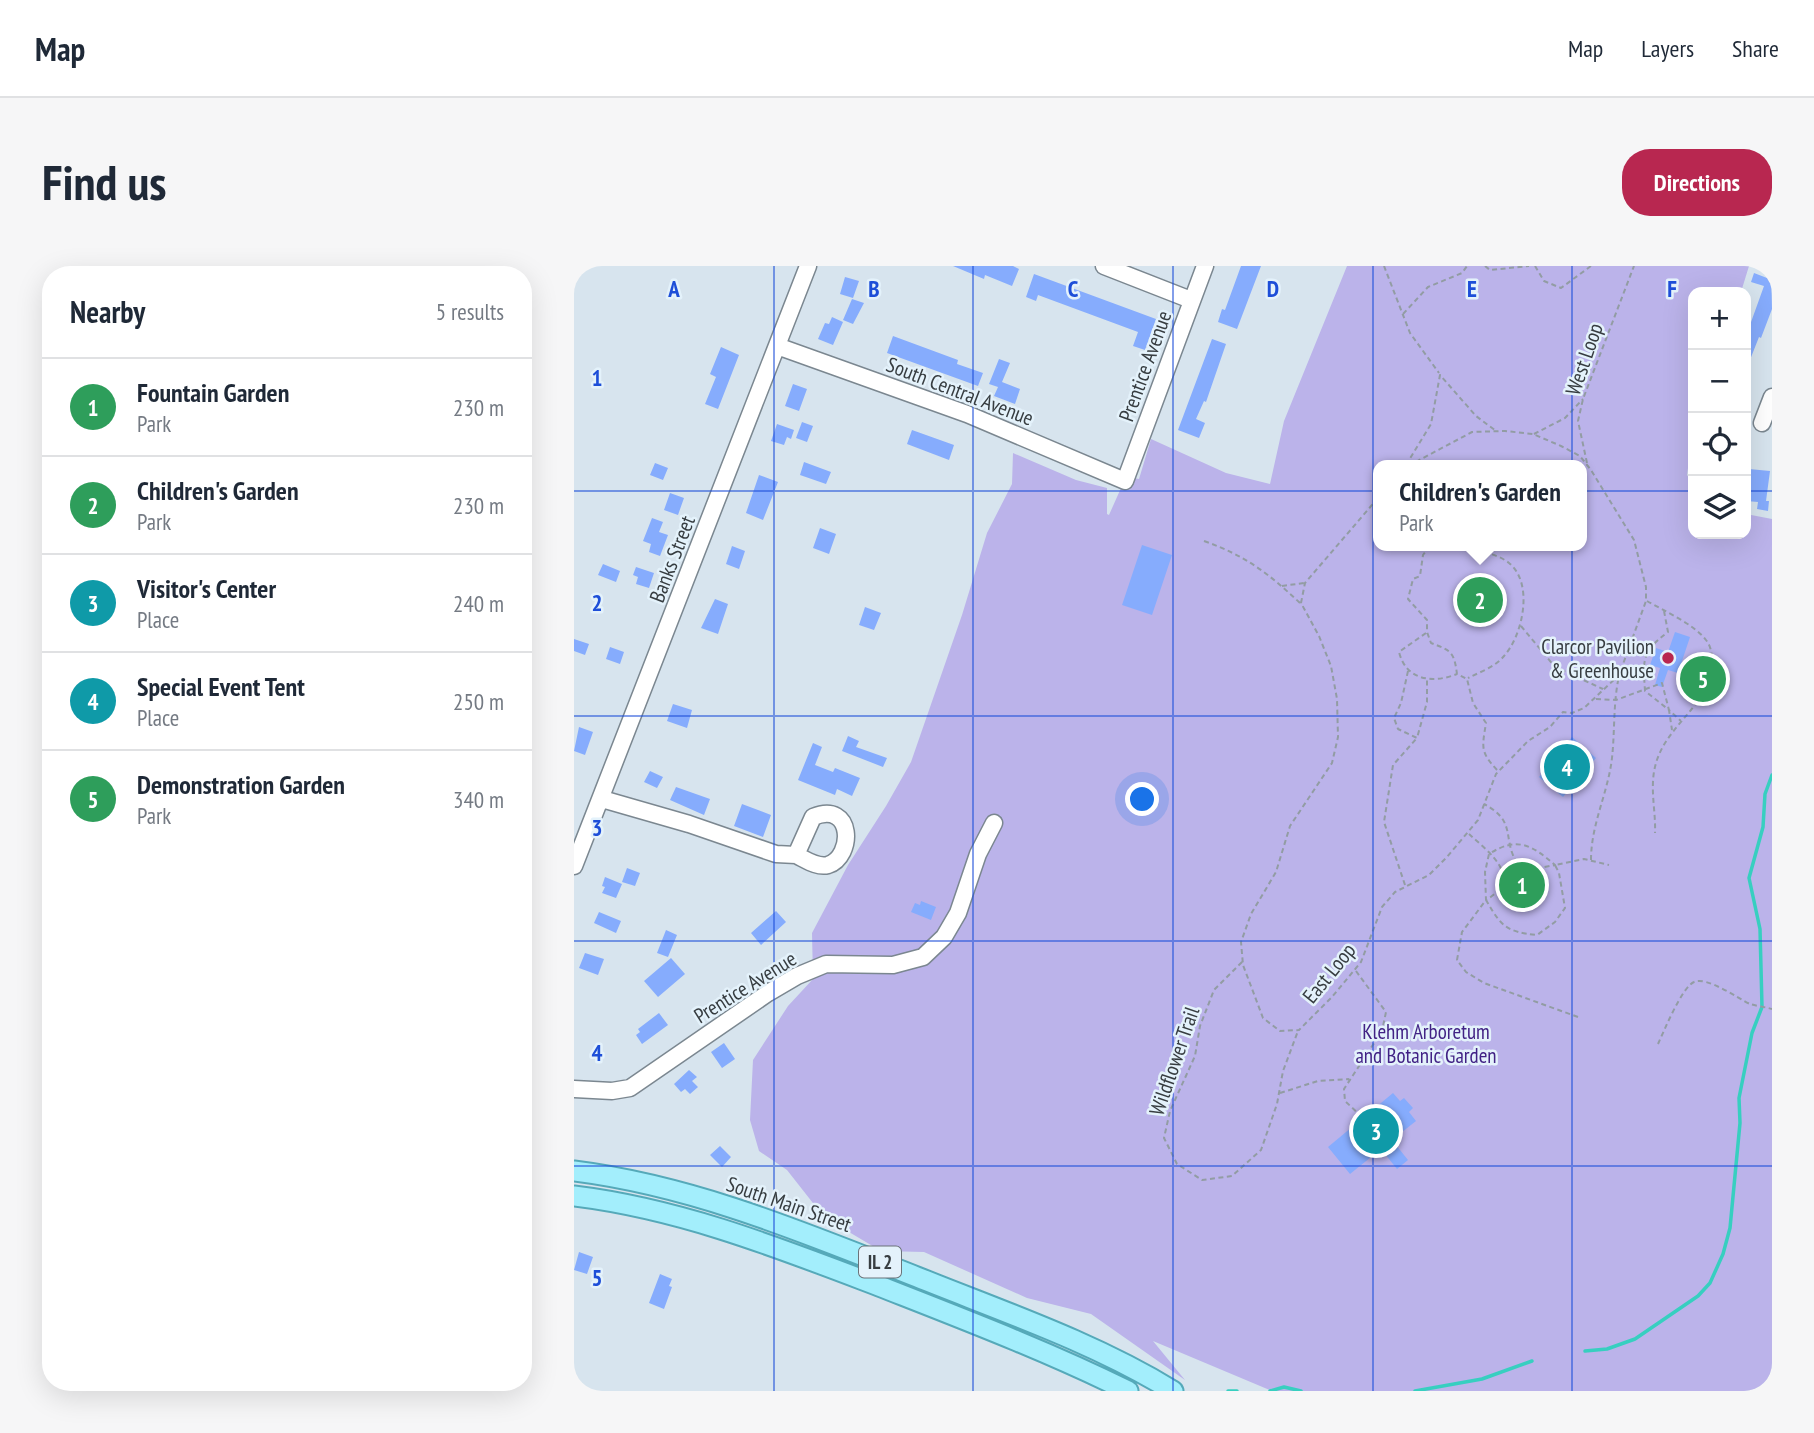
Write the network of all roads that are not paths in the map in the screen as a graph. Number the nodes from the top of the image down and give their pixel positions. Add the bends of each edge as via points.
1 (808, 266) edge
2 (1104, 266) edge
3 (1205, 266) edge
4 (1191, 300) junction
5 (777, 346) junction
6 (1772, 397) edge
7 (1762, 423) dead end
8 (1125, 481) joint
9 (602, 799) junction
10 (994, 823) dead end
11 (796, 855) dead end
12 (574, 866) edge
13 (574, 1090) edge
14 (575, 1171) edge
15 (574, 1196) edge
16 (1100, 1377) junction
17 (1118, 1391) edge
18 (1128, 1391) edge
19 (1173, 1391) edge

1 - 5 street, Banks Street
2 - 4 street
3 - 4 street, Prentice Avenue
4 - 8 street, Prentice Avenue
5 - 8 street, South Central Avenue via 967,414
5 - 9 street, Banks Street
6 - 7 street
9 - 11 street via 776,854
9 - 12 street, Banks Street
10 - 13 street, Prentice Avenue via 958,914 944,937 923,957 893,965 826,964 768,993 630,1088
14 - 19 main road, South Main Street / IL 2 via 638,1182 790,1226 1100,1351
15 - 16 main road, South Main Street / IL 2 via 651,1208 774,1245 981,1325
16 - 17 main road
16 - 18 main road, South Main Street / IL 2

